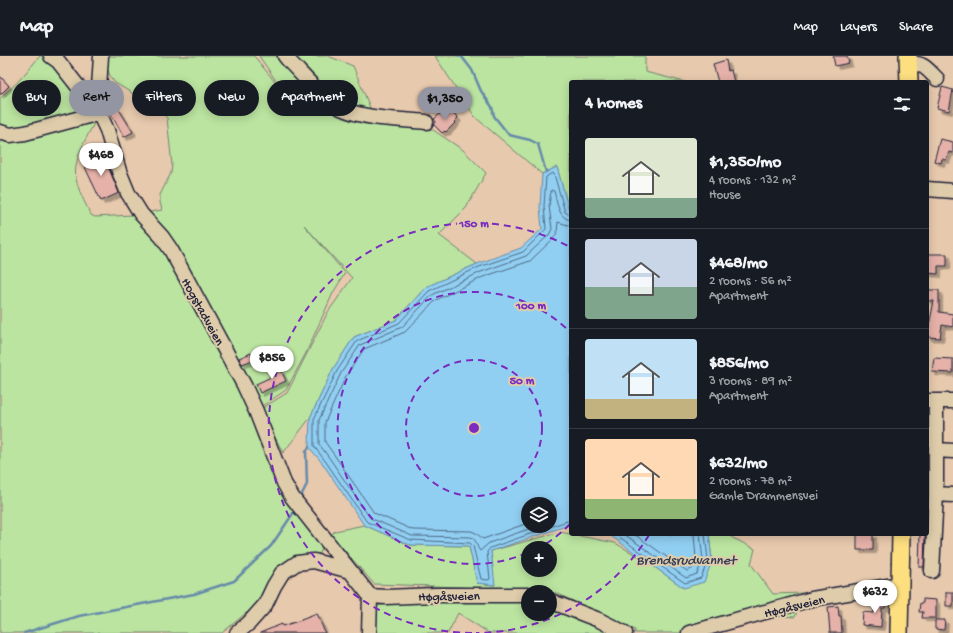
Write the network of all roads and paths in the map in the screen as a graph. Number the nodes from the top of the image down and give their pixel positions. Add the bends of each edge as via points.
1 (51, 56) edge
2 (101, 56) edge
3 (285, 56) edge
4 (908, 60) edge
5 (73, 80) edge
6 (100, 80) edge
7 (908, 80) edge
8 (937, 80) dead end
9 (88, 116) edge
10 (100, 116) edge
11 (426, 122) dead end
12 (0, 132) edge
13 (929, 189) edge
14 (953, 191) edge
15 (932, 401) edge
16 (953, 401) edge
17 (936, 450) junction
18 (953, 451) edge
19 (936, 494) junction
20 (953, 495) edge
21 (901, 536) edge
22 (350, 571) junction
23 (932, 571) dead end
24 (900, 584) junction
25 (521, 595) edge
26 (370, 596) junction
27 (557, 605) edge
28 (598, 627) edge
29 (237, 633) edge
30 (370, 633) edge
31 (625, 633) edge
32 (690, 633) edge
33 (898, 633) edge

1 - 5 street
2 - 6 street, Hogstadveien
3 - 11 street via 326,98 341,108 358,114
4 - 7 main road
4 - 8 street via 919,63
9 - 12 street via 25,133 10,135
10 - 22 street, Hogstadveien via 128,193 140,214 171,250 244,385 284,483
13 - 14 street
15 - 16 street
15 - 17 street
17 - 18 street
17 - 19 street
19 - 20 street
19 - 23 street
21 - 24 main road
22 - 26 street, Hogstadveien
22 - 29 street via 314,561 297,563 282,573 265,605
24 - 32 street, Høgåsveien via 812,599
24 - 33 main road
25 - 26 street, Høgåsveien via 386,598
26 - 30 street
27 - 28 street
28 - 31 street

